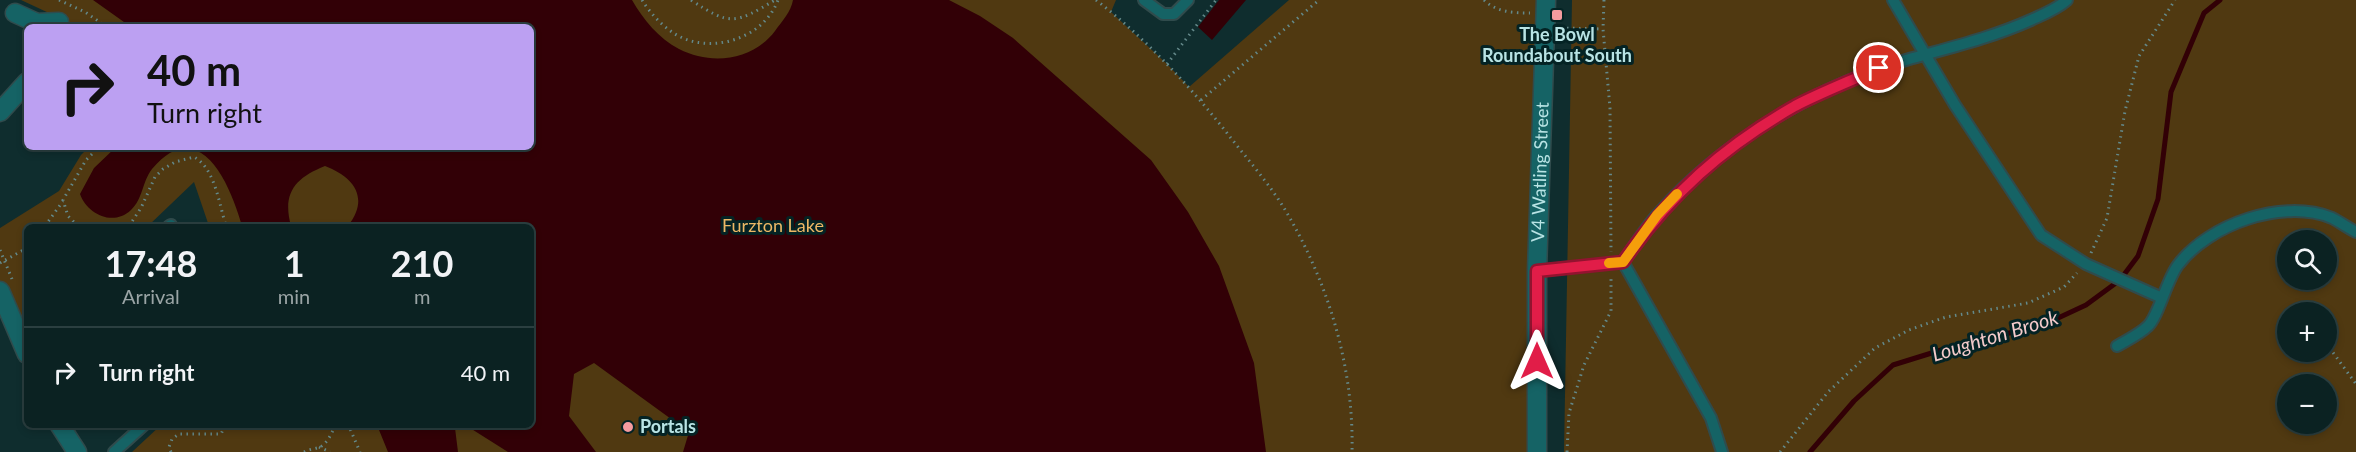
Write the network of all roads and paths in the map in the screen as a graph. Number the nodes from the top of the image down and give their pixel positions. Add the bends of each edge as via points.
1 (58, 0) edge
2 (642, 0) edge
3 (691, 0) edge
4 (776, 0) edge
5 (1096, 0) edge
6 (1144, 0) edge
7 (1188, 0) edge
8 (1216, 0) edge
9 (1319, 0) edge
10 (1484, 0) edge
11 (1604, 0) edge
12 (1893, 0) edge
13 (2067, 0) edge
14 (2175, 0) edge
15 (1546, 7) edge
16 (15, 13) dead end
17 (59, 22) dead end
18 (35, 24) edge
19 (44, 24) edge
20 (102, 24) edge
21 (1561, 28) dead end
22 (1603, 29) junction
23 (1926, 54) junction
24 (1167, 64) junction
25 (24, 85) edge
26 (1201, 100) junction
27 (0, 112) edge
28 (96, 150) edge
29 (63, 200) junction
30 (46, 224) edge
31 (76, 224) edge
32 (130, 224) edge
33 (225, 224) edge
34 (2356, 232) edge
35 (24, 250) edge
36 (1611, 262) junction
37 (1623, 262) junction
38 (0, 263) edge
39 (2086, 264) junction
40 (1537, 271) junction
41 (0, 291) edge
42 (2162, 298) junction
43 (24, 345) edge
44 (2117, 346) dead end
45 (2337, 359) edge
46 (2356, 384) edge
47 (62, 428) edge
48 (141, 428) edge
49 (224, 428) edge
50 (334, 428) edge
51 (350, 428) edge
52 (320, 447) junction
53 (77, 452) edge
54 (114, 452) edge
55 (171, 452) edge
56 (304, 452) edge
57 (330, 452) edge
58 (360, 452) edge
59 (1352, 452) edge
60 (1537, 452) edge
61 (1567, 452) edge
62 (1722, 452) edge
63 (1780, 452) edge

1 - 20 path
2 - 4 path via 673,32 687,40 712,43 754,32 769,16
3 - 4 path via 712,14 731,20
5 - 24 path
6 - 7 lane via 1163,14 1174,14
8 - 24 path
9 - 26 path
10 - 15 path via 1502,11
11 - 22 path
12 - 23 lane
13 - 23 lane via 2010,29
14 - 39 path via 2139,56 2125,111 2107,218
15 - 40 street, V4 Watling Street
16 - 18 street
17 - 19 street
21 - 22 path
22 - 36 path via 1610,108
23 - 37 lane via 1879,68 1796,106 1727,150 1657,215
23 - 39 lane via 2041,235
24 - 26 path
25 - 27 street
26 - 59 path via 1287,212 1315,267 1331,311 1349,388
28 - 29 path
29 - 30 path
29 - 31 path via 68,216
32 - 33 path via 155,177 175,162 194,157 202,161 213,179
34 - 42 lane via 2331,218 2303,212 2267,214 2242,221 2205,238 2193,249 2177,266
35 - 38 path
36 - 37 lane
36 - 40 lane
36 - 61 path via 1611,311 1584,365 1569,413
37 - 62 lane via 1711,418
39 - 42 lane
39 - 63 path via 2064,287 2028,303 1946,317 1875,348 1828,392
40 - 60 street, V4 Watling Street
41 - 43 street
42 - 44 lane via 2150,325
45 - 46 path
47 - 53 street
48 - 54 lane
49 - 55 path via 221,434 179,434 172,439
50 - 52 path
51 - 58 path
52 - 56 path
52 - 57 path

